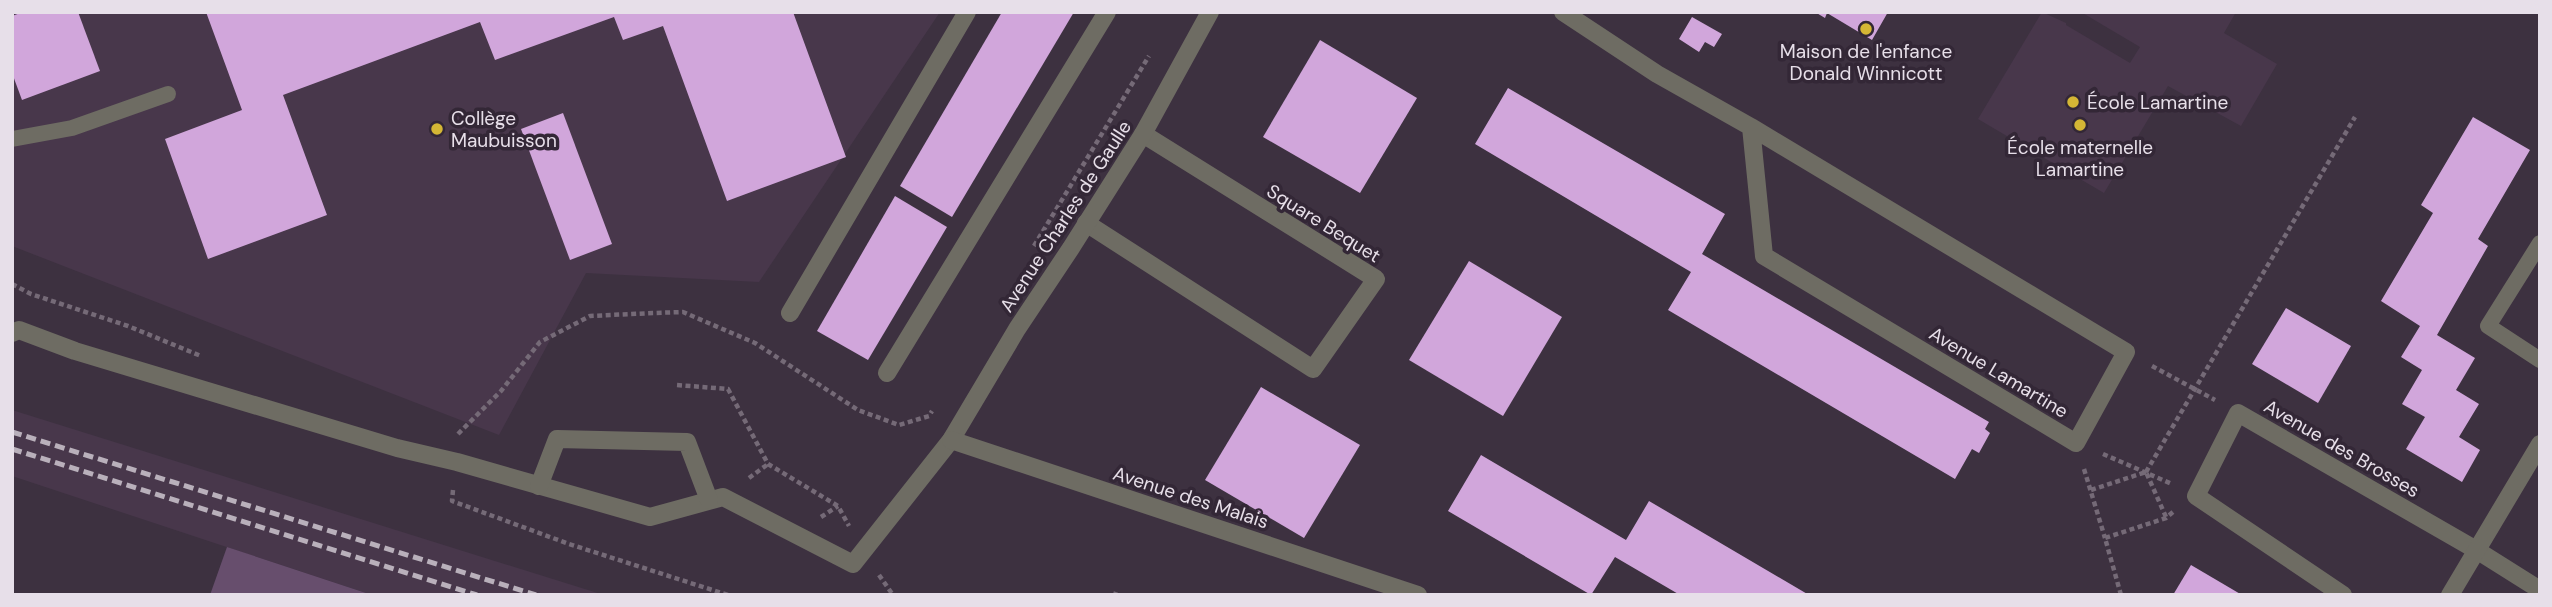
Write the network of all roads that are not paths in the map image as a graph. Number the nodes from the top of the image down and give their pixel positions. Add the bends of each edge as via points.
1 (967, 12) edge
2 (1107, 12) edge
3 (1210, 12) edge
4 (1563, 12) edge
5 (168, 94) dead end
6 (1751, 127) junction
7 (1143, 134) junction
8 (12, 139) edge
9 (1087, 223) junction
10 (2540, 243) edge
11 (790, 313) dead end
12 (15, 329) edge
13 (2540, 360) edge
14 (887, 373) dead end
15 (951, 440) junction
16 (2540, 444) edge
17 (539, 486) junction
18 (709, 500) junction
19 (2478, 551) junction
20 (2540, 590) edge
21 (1418, 595) edge
22 (2343, 595) edge
23 (2450, 595) edge

1 - 11 street
2 - 14 street
3 - 7 street, Avenue Charles de Gaulle
4 - 6 street via 1657,74
5 - 8 lane via 72,128
6 - 6 street, Avenue Lamartine via 1764,256 2076,443 2126,352
7 - 9 street, Avenue Charles de Gaulle
7 - 9 street, Square Bequet via 1376,279 1313,369
9 - 15 street, Avenue Charles de Gaulle
10 - 13 lane via 2488,326
12 - 17 street via 384,444
15 - 18 street, Avenue Charles de Gaulle via 853,564 723,497
15 - 21 street, Avenue des Malais
16 - 19 street
17 - 18 street via 650,517
17 - 18 street via 557,439 687,442
19 - 20 street, Avenue des Brosses
19 - 22 street, Avenue des Brosses via 2238,413 2196,496
19 - 23 street

